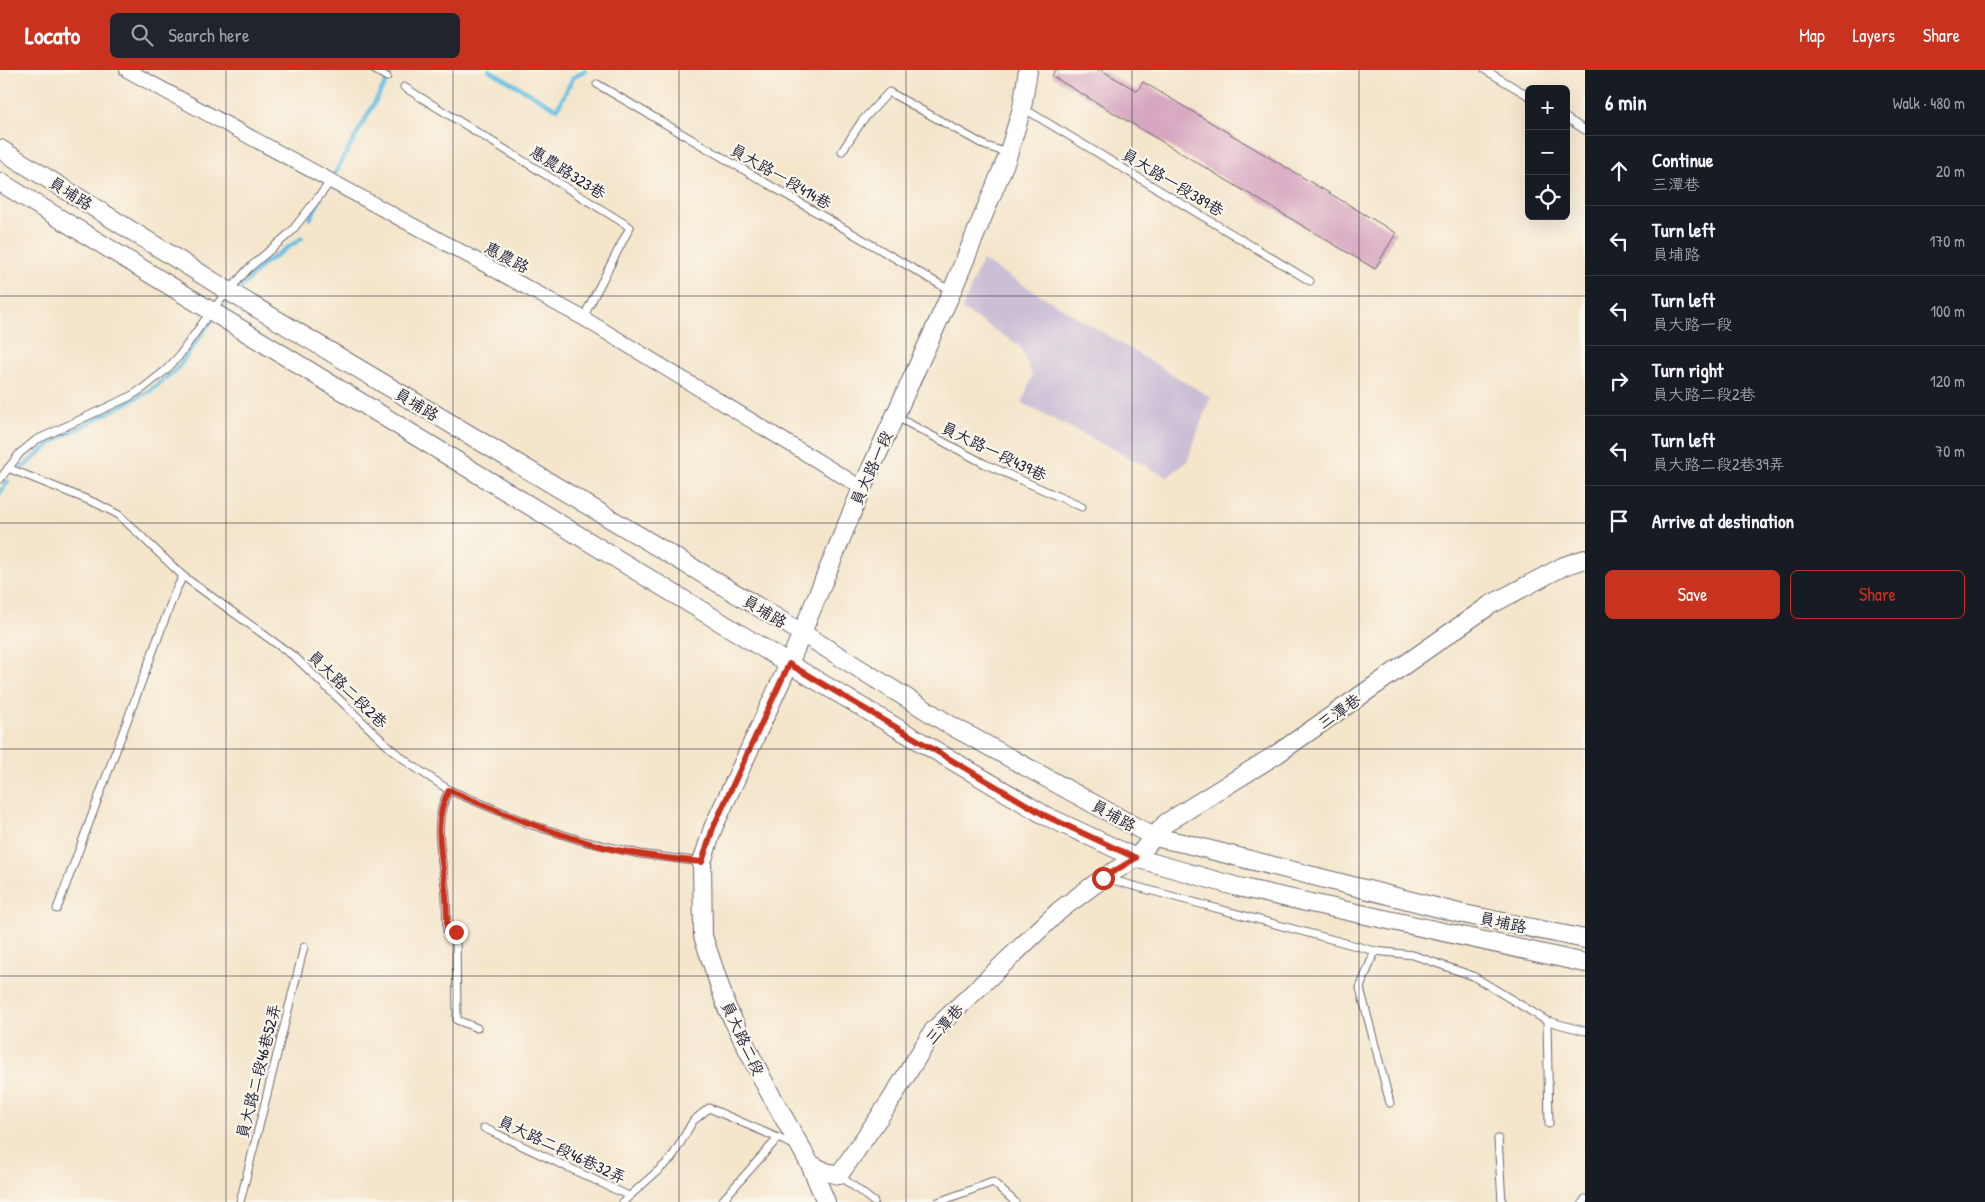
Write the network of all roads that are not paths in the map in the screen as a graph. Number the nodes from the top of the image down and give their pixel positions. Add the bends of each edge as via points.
1 (127, 70) edge
2 (376, 70) edge
3 (1028, 70) edge
4 (1485, 70) edge
5 (387, 77) dead end
6 (597, 84) dead end
7 (404, 87) dead end
8 (1525, 94) edge
9 (1022, 108) junction
10 (1570, 121) edge
11 (1585, 130) edge
12 (0, 149) edge
13 (842, 151) dead end
14 (1009, 153) junction
15 (330, 181) junction
16 (0, 182) edge
17 (1310, 281) dead end
18 (952, 291) junction
19 (230, 292) junction
20 (211, 311) junction
21 (583, 318) junction
22 (895, 416) junction
23 (8, 468) junction
24 (0, 479) edge
25 (862, 488) junction
26 (1082, 507) dead end
27 (1585, 559) edge
28 (183, 576) junction
29 (802, 633) junction
30 (789, 664) junction
31 (449, 790) junction
32 (1154, 837) junction
33 (1136, 858) junction
34 (702, 862) junction
35 (1103, 878) junction
36 (56, 909) dead end
37 (1585, 939) edge
38 (304, 947) dead end
39 (1375, 952) junction
40 (1585, 963) edge
41 (1547, 1021) junction
42 (477, 1028) dead end
43 (1585, 1031) edge
44 (1390, 1103) dead end
45 (1549, 1124) dead end
46 (484, 1128) dead end
47 (778, 1138) junction
48 (1498, 1139) dead end
49 (799, 1147) junction
50 (810, 1164) junction
51 (839, 1175) junction
52 (630, 1196) junction
53 (1585, 1199) edge
54 (240, 1202) edge
55 (624, 1202) edge
56 (720, 1202) edge
57 (826, 1202) edge
58 (874, 1202) edge
59 (938, 1202) edge
60 (1015, 1202) edge
61 (1502, 1202) edge
62 (1583, 1202) edge

1 - 15 street, 惠農路
2 - 5 lane
3 - 9 street, 員大路一段
4 - 8 lane
6 - 18 lane, 員大路一段414巷
7 - 21 lane, 惠農路323巷 via 630,227
9 - 14 street, 員大路一段
9 - 17 lane, 員大路一段389巷
10 - 11 lane
12 - 19 street, 員埔路
13 - 14 lane via 862,121 889,92 986,146
14 - 18 street, 員大路一段
15 - 19 lane via 291,232 248,269
15 - 21 street, 惠農路
16 - 20 street, 員埔路
18 - 22 street, 員大路一段
19 - 20 lane
19 - 29 street, 員埔路
20 - 23 lane via 179,356 155,380 129,397 36,440
20 - 30 street, 員埔路
21 - 25 street, 惠農路
22 - 25 street, 員大路一段
22 - 26 lane, 員大路一段439巷 via 985,464
23 - 24 lane
23 - 28 lane, 員大路二段2巷 via 109,509
25 - 29 street, 員大路一段
27 - 32 street, 三潭巷 via 1564,566 1490,605 1277,754 1166,823
28 - 31 lane, 員大路二段2巷 via 296,658 390,748
28 - 36 lane
29 - 30 street, 員大路一段
29 - 32 street, 員埔路 via 950,725
30 - 33 street, 員埔路 via 1046,816
30 - 34 street, 員大路一段 via 713,828
31 - 34 lane, 員大路二段2巷 via 532,825 583,841 640,854
31 - 42 lane via 440,810 438,831 446,890 447,930 456,932 457,1020
32 - 33 street, 三潭巷
32 - 37 street, 員埔路 via 1459,913
33 - 35 street, 三潭巷
33 - 40 street, 員埔路 via 1238,887
34 - 49 street, 員大路二段 via 703,936 727,1008
35 - 39 lane
35 - 51 street, 三潭巷 via 1060,910 934,1030
38 - 54 lane, 員大路二段46巷52弄
39 - 41 lane via 1413,955 1473,976
39 - 44 lane via 1360,988
41 - 43 lane
41 - 45 lane
46 - 52 lane, 員大路二段46巷32弄
47 - 49 lane
47 - 52 lane via 708,1108 693,1121 671,1159
47 - 56 lane
48 - 61 lane
49 - 50 street, 員大路二段
50 - 51 street
50 - 57 street, 員大路二段
51 - 58 lane
52 - 55 lane
53 - 62 lane
59 - 60 lane via 993,1182

